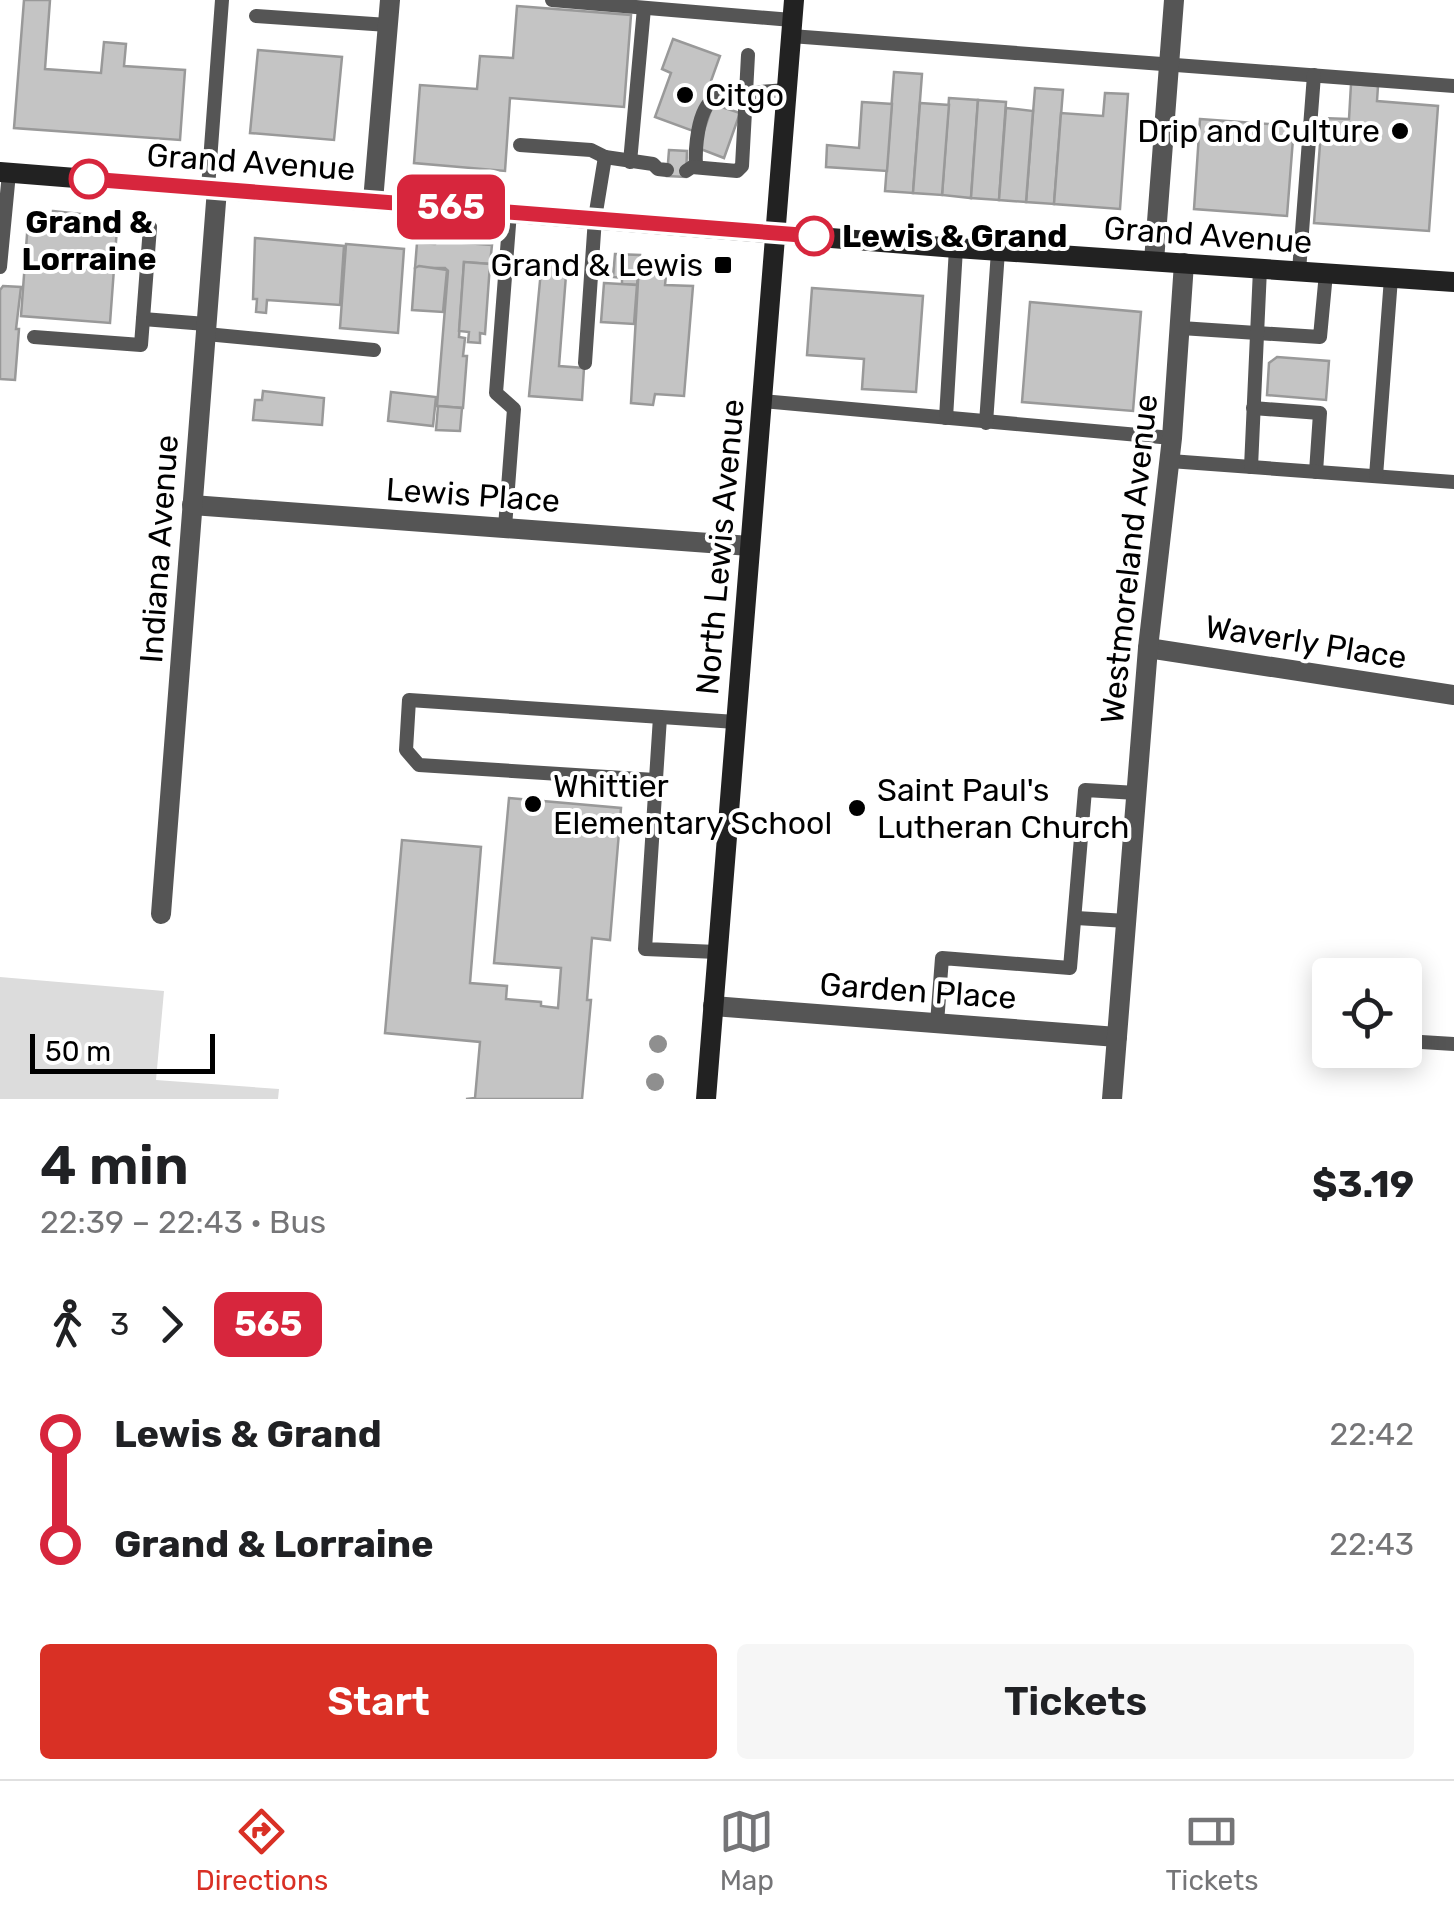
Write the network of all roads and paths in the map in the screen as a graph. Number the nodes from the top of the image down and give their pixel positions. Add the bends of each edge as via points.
1 (222, 0) edge
2 (390, 0) edge
3 (552, 0) edge
4 (1174, 0) edge
5 (637, 5) edge
6 (721, 7) edge
7 (256, 16) dead end
8 (792, 19) edge
9 (388, 25) junction
10 (748, 54) dead end
11 (1169, 64) junction
12 (1314, 75) junction
13 (1454, 86) edge
14 (787, 90) junction
15 (746, 92) junction
16 (520, 145) dead end
17 (605, 157) junction
18 (630, 162) junction
19 (663, 163) dead end
20 (4, 172) edge
21 (212, 189) junction
22 (372, 201) junction
23 (510, 212) junction
24 (595, 218) junction
25 (150, 226) dead end
26 (776, 232) junction
27 (956, 248) junction
28 (998, 251) junction
29 (1154, 261) junction
30 (1184, 263) junction
31 (0, 267) edge
32 (1260, 268) junction
33 (1300, 271) junction
34 (1326, 273) junction
35 (1390, 278) junction
36 (1454, 282) edge
37 (144, 319) junction
38 (1181, 328) junction
39 (206, 329) junction
40 (1255, 333) junction
41 (34, 337) dead end
42 (374, 350) dead end
43 (585, 364) dead end
44 (762, 402) junction
45 (1253, 408) junction
46 (946, 418) junction
47 (986, 422) junction
48 (1172, 438) junction
49 (1170, 462) junction
50 (1251, 467) junction
51 (1316, 472) junction
52 (1376, 476) junction
53 (1454, 482) edge
54 (192, 505) junction
55 (506, 527) junction
56 (750, 546) junction
57 (1148, 648) junction
58 (1454, 695) edge
59 (660, 718) junction
60 (736, 722) junction
61 (656, 780) junction
62 (1138, 793) junction
63 (161, 914) dead end
64 (1076, 918) junction
65 (1126, 921) junction
66 (718, 952) junction
67 (713, 1006) junction
68 (937, 1023) junction
69 (1117, 1037) junction
70 (1422, 1042) edge
71 (1454, 1044) edge
72 (706, 1099) edge
73 (1112, 1099) edge

1 - 21 lane
2 - 9 street
3 - 5 lane
4 - 11 street
5 - 6 lane
5 - 18 lane
6 - 8 lane
7 - 9 lane
8 - 11 lane
8 - 14 main road, North Lewis Avenue
9 - 22 street
10 - 15 lane
11 - 12 lane
11 - 29 street
12 - 13 lane
12 - 33 lane
14 - 15 lane
14 - 26 main road, North Lewis Avenue
15 - 15 lane via 742,166 690,166 708,105
16 - 17 lane
17 - 18 lane
17 - 24 lane
18 - 19 lane
20 - 21 main road, Grand Avenue
20 - 31 lane
21 - 22 main road, Grand Avenue
21 - 39 street, Indiana Avenue
22 - 23 main road, Grand Avenue
23 - 24 main road, Grand Avenue
23 - 55 lane via 496,393 514,408
24 - 26 main road, Grand Avenue
24 - 43 lane
25 - 37 lane
26 - 27 main road, Grand Avenue
26 - 44 main road, North Lewis Avenue
27 - 28 main road, Grand Avenue
27 - 46 lane
28 - 29 main road, Grand Avenue
28 - 47 lane
29 - 30 main road, Grand Avenue
30 - 32 main road, Grand Avenue
30 - 38 street, Westmoreland Avenue
32 - 33 main road, Grand Avenue
32 - 40 lane
33 - 34 main road, Grand Avenue
34 - 35 main road, Grand Avenue
34 - 40 lane via 1320,337
35 - 36 main road, Grand Avenue
35 - 52 lane
37 - 39 lane
37 - 41 lane via 142,345
38 - 40 lane
38 - 48 street, Westmoreland Avenue
39 - 42 lane
39 - 54 street, Indiana Avenue
40 - 45 lane
44 - 46 lane
44 - 56 main road, North Lewis Avenue
45 - 50 lane
45 - 51 lane via 1320,413
46 - 47 lane
47 - 48 lane
48 - 49 street, Westmoreland Avenue
49 - 50 lane
49 - 57 street, Westmoreland Avenue
50 - 51 lane
51 - 52 lane
52 - 53 lane
54 - 55 street, Lewis Place
54 - 63 street, Indiana Avenue
55 - 56 street, Lewis Place
56 - 60 main road, North Lewis Avenue
57 - 58 street, Waverly Place
57 - 62 street, Westmoreland Avenue
59 - 60 lane
59 - 61 lane
59 - 61 lane via 409,700 406,750 419,765
60 - 66 main road, North Lewis Avenue
61 - 66 lane via 645,949
62 - 64 lane via 1085,790
62 - 65 street, Westmoreland Avenue
64 - 65 lane
64 - 68 lane via 1070,968 942,958
65 - 69 street, Westmoreland Avenue
66 - 67 main road, North Lewis Avenue
67 - 68 street, Garden Place
67 - 72 main road, North Lewis Avenue
68 - 69 street, Garden Place
69 - 73 street, Westmoreland Avenue
70 - 71 lane

